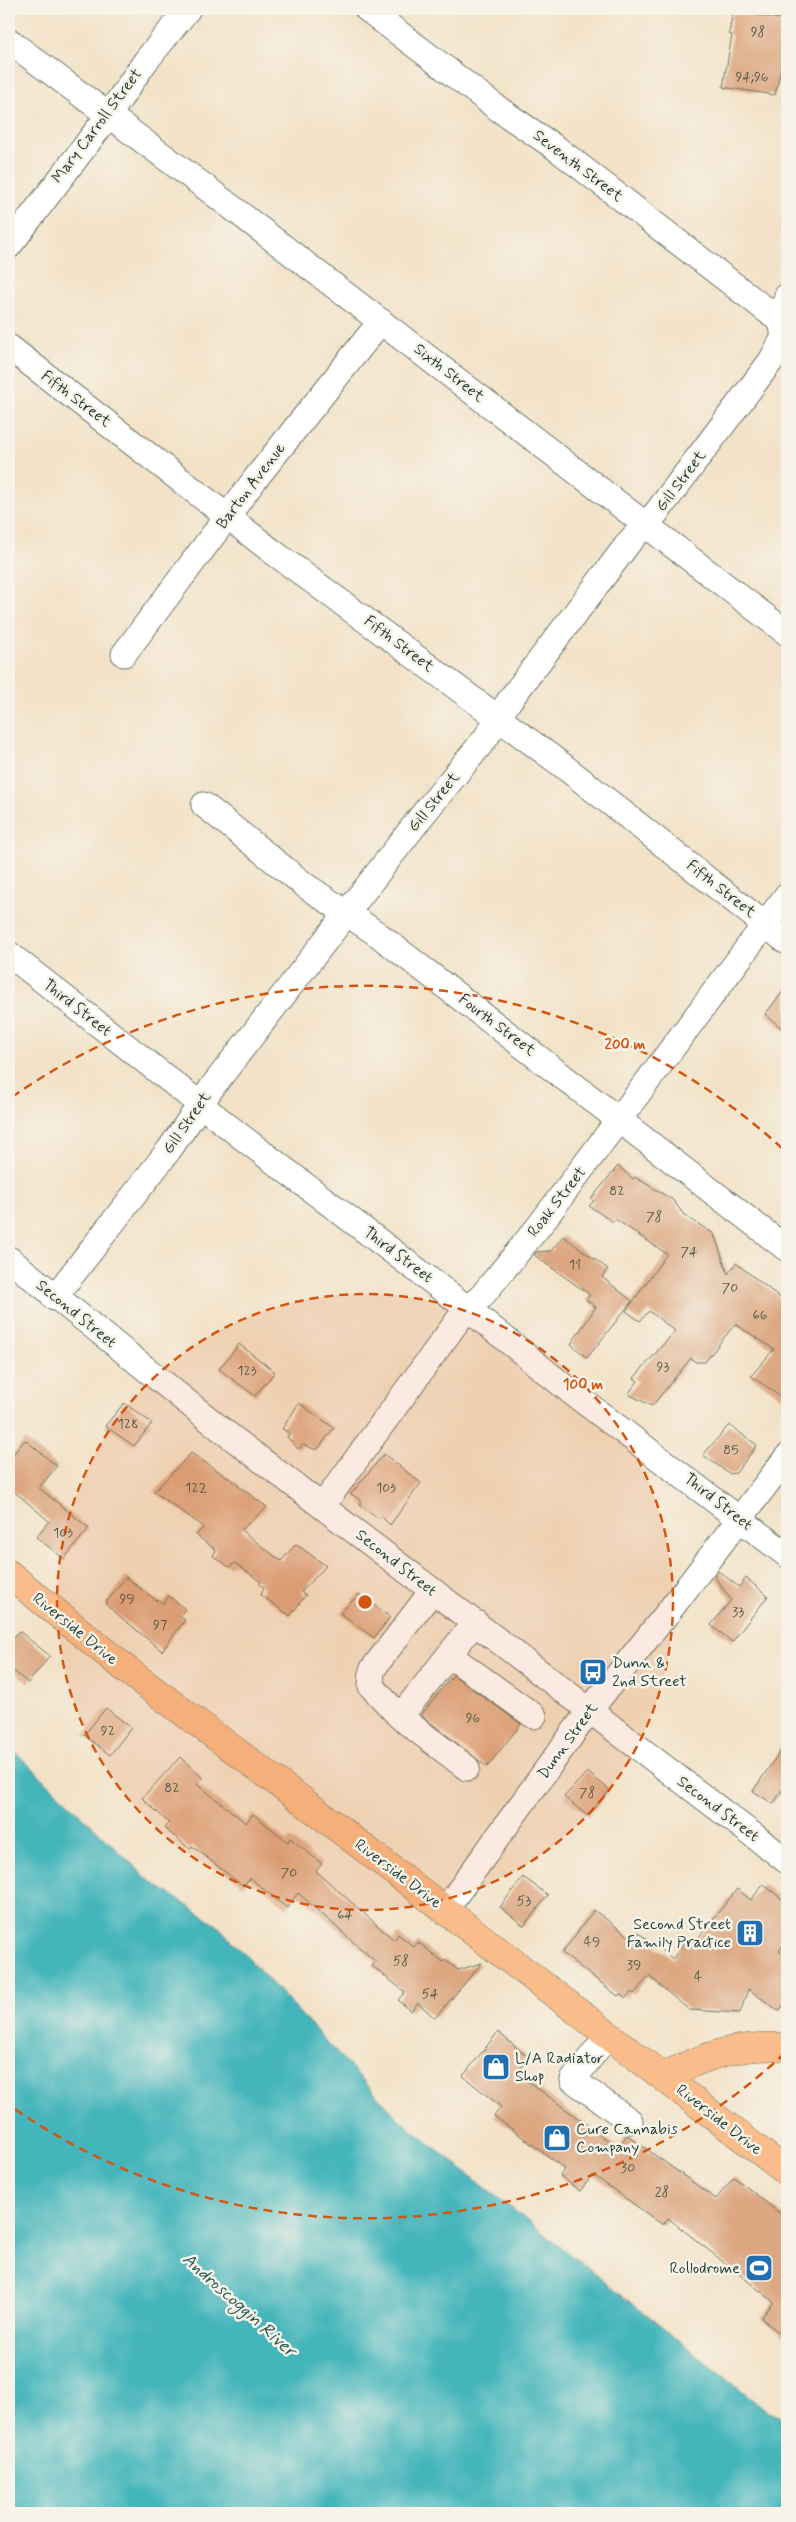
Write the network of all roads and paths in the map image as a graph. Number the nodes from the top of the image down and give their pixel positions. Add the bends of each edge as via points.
1 (188, 9) edge
2 (367, 9) edge
3 (9, 42) edge
4 (108, 116) junction
5 (9, 246) edge
6 (787, 296) edge
7 (381, 321) junction
8 (784, 324) edge
9 (9, 348) edge
10 (228, 517) junction
11 (646, 524) junction
12 (787, 633) edge
13 (124, 654) dead end
14 (498, 718) junction
15 (204, 805) dead end
16 (787, 895) edge
17 (346, 914) junction
18 (765, 924) junction
19 (787, 942) edge
20 (9, 954) edge
21 (202, 1105) junction
22 (619, 1120) junction
23 (787, 1249) edge
24 (9, 1259) edge
25 (54, 1298) junction
26 (467, 1308) junction
27 (787, 1457) edge
28 (323, 1505) junction
29 (740, 1519) junction
30 (787, 1555) edge
31 (9, 1574) edge
32 (432, 1592) junction
33 (475, 1622) junction
34 (450, 1655) junction
35 (589, 1711) junction
36 (534, 1716) dead end
37 (400, 1717) junction
38 (467, 1768) dead end
39 (787, 1861) edge
40 (445, 1910) junction
41 (608, 2035) junction
42 (787, 2047) edge
43 (663, 2077) junction
44 (630, 2121) dead end
45 (787, 2172) edge

1 - 4 street, Mary Carroll Street via 145,62
2 - 8 street, Seventh Street via 500,110 556,148
3 - 4 street, Sixth Street
4 - 5 street, Mary Carroll Street
4 - 7 street, Sixth Street
6 - 8 street, Gill Street
7 - 10 street, Barton Avenue
7 - 11 street, Sixth Street
8 - 11 street, Gill Street via 784,337 771,361
9 - 10 street, Fifth Street
10 - 13 street, Barton Avenue
10 - 14 street, Fifth Street
11 - 12 street, Sixth Street
11 - 14 street, Gill Street via 630,540
14 - 17 street, Gill Street via 485,739
14 - 18 street, Fifth Street
15 - 17 street, Fourth Street
16 - 18 street, Roak Street
17 - 21 street, Gill Street via 213,1086
17 - 22 street, Fourth Street via 376,933
18 - 19 street, Fifth Street
18 - 22 street, Roak Street
20 - 21 street, Third Street via 80,1013
21 - 25 street, Gill Street
21 - 26 street, Third Street
22 - 23 street, Fourth Street
22 - 26 street, Roak Street via 533,1233 481,1297
24 - 25 street, Second Street
25 - 28 street, Second Street
26 - 28 street, Roak Street
26 - 29 street, Third Street via 571,1392
27 - 29 street, Dunn Street
28 - 32 street, Second Street
29 - 30 street, Third Street
29 - 35 street, Dunn Street
31 - 40 main road, Riverside Drive via 132,1674
32 - 33 street, Second Street
32 - 37 street via 372,1670 370,1686
33 - 34 street
33 - 35 street, Second Street
34 - 36 street
34 - 37 street
35 - 39 street, Second Street
35 - 40 street, Dunn Street
37 - 38 street
40 - 41 main road, Riverside Drive
41 - 43 main road, Riverside Drive
41 - 44 street via 573,2080
42 - 43 main road via 731,2049 693,2061
43 - 45 main road, Riverside Drive

